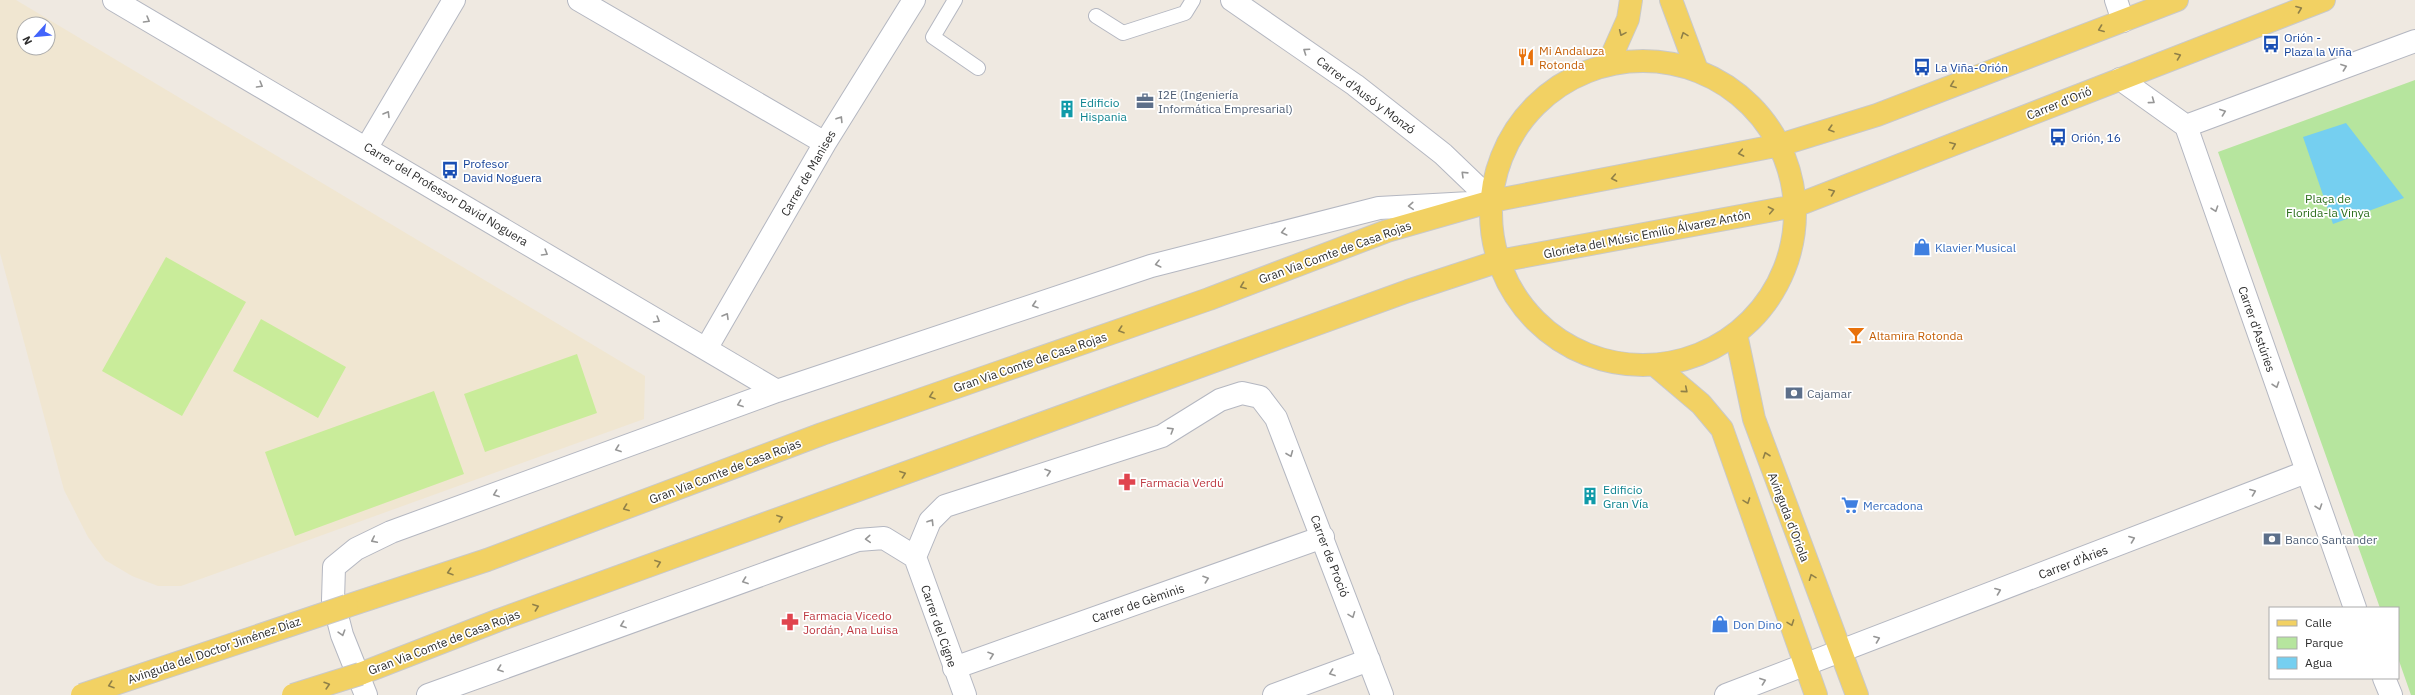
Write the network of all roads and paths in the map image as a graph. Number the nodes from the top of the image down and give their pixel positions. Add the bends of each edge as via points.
1 (114, 0) edge
2 (454, 0) edge
3 (580, 0) edge
4 (914, 0) edge
5 (955, 0) edge
6 (1194, 0) edge
7 (1232, 0) edge
8 (1631, 0) edge
9 (1671, 0) edge
10 (2116, 0) edge
11 (2177, 0) edge
12 (2324, 0) edge
13 (1096, 16) dead end
14 (2123, 21) junction
15 (2415, 41) edge
16 (1608, 64) junction
17 (978, 68) dead end
18 (1697, 70) junction
19 (2120, 78) junction
20 (2186, 126) junction
21 (825, 143) junction
22 (1780, 145) junction
23 (367, 148) junction
24 (1492, 201) junction
25 (1795, 206) junction
26 (1499, 261) junction
27 (1736, 334) junction
28 (706, 350) junction
29 (1655, 365) junction
30 (777, 391) junction
31 (2306, 472) junction
32 (1323, 537) junction
33 (915, 557) junction
34 (347, 606) joint
35 (2355, 607) edge
36 (1840, 653) junction
37 (1369, 660) junction
38 (1806, 665) junction
39 (954, 668) junction
40 (2384, 679) edge
41 (82, 695) edge
42 (293, 695) edge
43 (366, 695) edge
44 (428, 695) edge
45 (964, 695) edge
46 (1274, 695) edge
47 (1382, 695) edge
48 (1726, 695) edge
49 (1816, 695) edge
50 (1858, 695) edge
51 (2391, 695) edge

1 -> 23 street, Carrer del Professor David Noguera
23 -> 2 street
3 - 21 street
21 -> 4 street, Carrer de Manises
5 - 17 lane via 934,37
6 - 13 lane via 1185,12 1123,33
24 -> 7 street, Carrer d'Ausó y Monzó via 1443,154 1355,84
8 -> 16 main road via 1628,19
18 -> 9 main road
10 - 14 street
11 - 14 main road
19 -> 12 main road, Carrer d'Orió
14 -> 22 main road via 1877,115
20 -> 15 street
16 - 18 main road via 1638,60 1668,63
16 - 24 main road via 1578,75 1551,92 1528,114 1510,140 1497,170
18 - 22 main road via 1723,83 1746,100 1765,121
19 -> 20 street
25 -> 19 main road, Carrer d'Orió
20 -> 31 street, Carrer d'Astúries
28 -> 21 street, Carrer de Manises
22 -> 24 main road
22 - 25 main road via 1790,175
23 -> 28 street, Carrer del Professor David Noguera
24 - 26 main road via 1493,232
24 -> 30 street, Gran Via Comte de Casa Rojas via 1379,208 1151,266
24 -> 34 main road, Gran Via Comte de Casa Rojas via 1387,231 1209,299 822,434 487,560
26 -> 25 main road, Glorieta del Músic Emilio Álvarez Antón
25 - 27 main road via 1790,254 1770,299
26 - 29 main road via 1513,292 1534,318 1559,340 1589,355 1622,363
42 -> 26 main road, Gran Via Comte de Casa Rojas, bridge via 360,674 500,620 1361,307
27 - 29 main road via 1698,355
36 -> 27 main road, Avinguda d'Oriola via 1754,419
28 - 30 street, Carrer del Professor David Noguera
29 -> 38 main road via 1701,404 1722,429
30 -> 43 street, Gran Via Comte de Casa Rojas via 391,532 356,549 334,567 333,600 342,636
31 -> 35 street, Carrer d'Astúries
36 -> 31 street, Carrer d'Àries
33 -> 32 street, Carrer de Proció via 930,521 945,506 1162,436 1220,400 1242,394 1260,397 1276,418
32 -> 37 street, Carrer de Proció
39 -> 32 street, Carrer de Gèminis
33 - 39 street, Carrer del Cigne
33 -> 44 street via 884,538 858,540
34 -> 41 main road, Avinguda del Doctor Jiménez Díaz, bridge
36 - 38 street, Carrer d'Àries
36 - 50 main road, Avinguda d'Oriola
37 -> 46 street
37 - 47 street, Carrer de Proció
48 -> 38 street, Carrer d'Àries
38 - 49 main road
39 - 45 street, Carrer del Cigne
40 - 51 street

